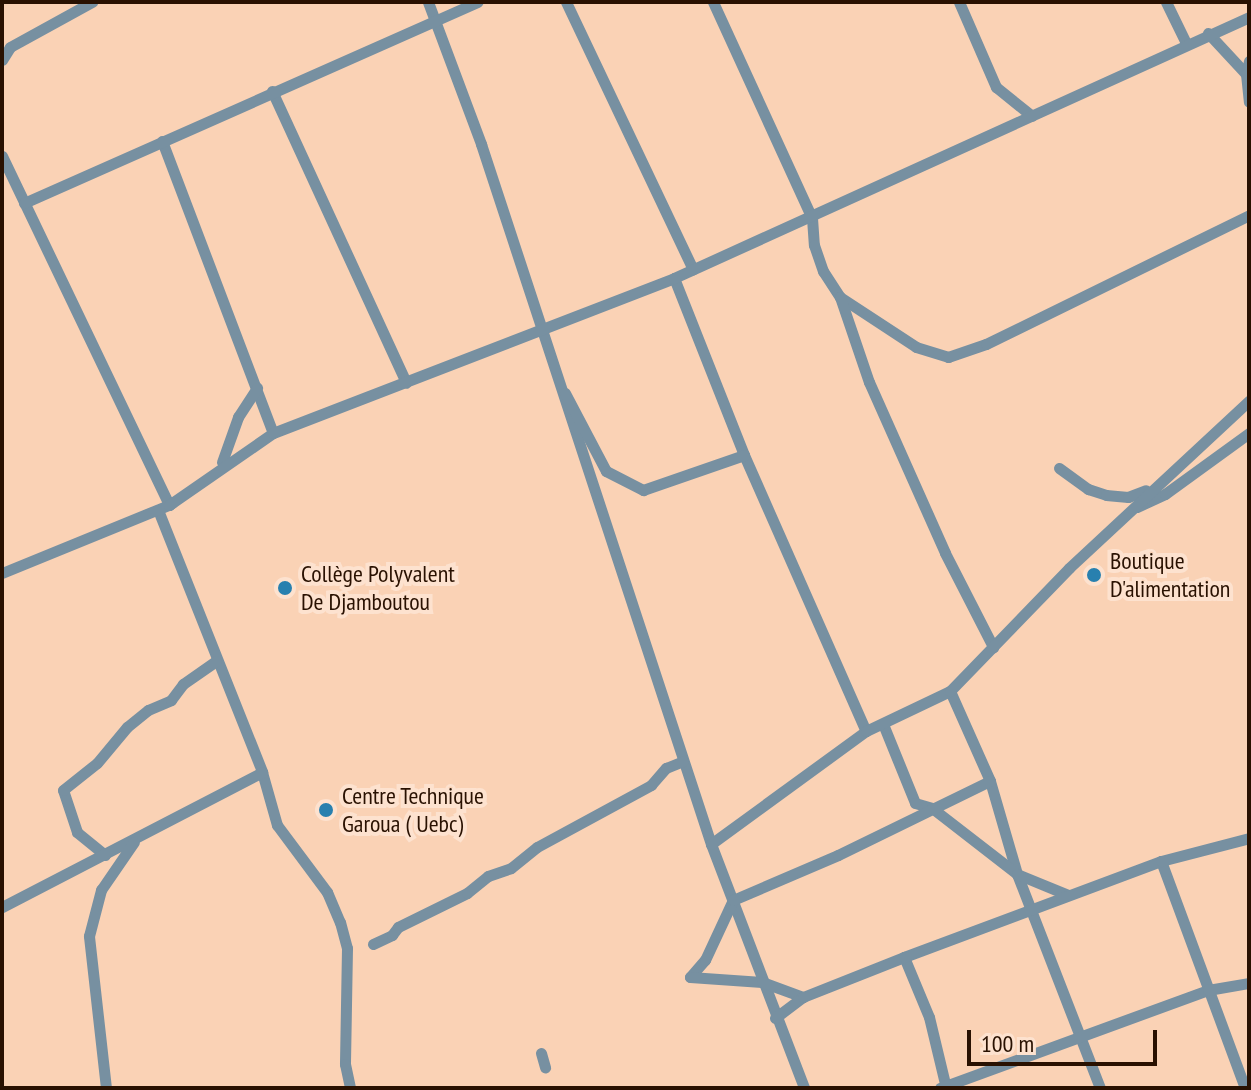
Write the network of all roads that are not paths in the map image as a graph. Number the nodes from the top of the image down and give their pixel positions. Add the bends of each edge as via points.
1 (92, 2) edge
2 (428, 2) edge
3 (477, 2) edge
4 (566, 2) edge
5 (713, 2) edge
6 (959, 2) edge
7 (1166, 2) edge
8 (79, 6) edge
9 (1249, 17) edge
10 (434, 18) junction
11 (1208, 33) junction
12 (1186, 43) junction
13 (6, 47) edge
14 (2, 60) edge
15 (1249, 61) edge
16 (1246, 74) junction
17 (272, 91) junction
18 (1249, 102) edge
19 (1032, 116) junction
20 (162, 141) junction
21 (2, 156) edge
22 (24, 203) junction
23 (1249, 215) edge
24 (812, 218) junction
25 (693, 269) junction
26 (674, 278) junction
27 (840, 297) junction
28 (543, 330) junction
29 (406, 383) junction
30 (557, 383) junction
31 (257, 388) junction
32 (1249, 401) edge
33 (272, 431) junction
34 (1249, 433) edge
35 (744, 455) junction
36 (222, 462) junction
37 (1059, 468) dead end
38 (1154, 486) junction
39 (164, 507) junction
40 (1129, 511) junction
41 (2, 573) edge
42 (993, 647) junction
43 (216, 661) junction
44 (950, 691) junction
45 (883, 724) junction
46 (866, 731) junction
47 (683, 761) junction
48 (262, 772) junction
49 (990, 781) junction
50 (932, 808) junction
51 (1249, 838) edge
52 (136, 839) junction
53 (711, 844) junction
54 (105, 855) junction
55 (1161, 861) junction
56 (1017, 874) junction
57 (1068, 895) junction
58 (733, 900) junction
59 (2, 907) edge
60 (1032, 910) junction
61 (373, 944) dead end
62 (904, 957) junction
63 (762, 982) junction
64 (1249, 983) edge
65 (1208, 990) junction
66 (803, 997) junction
67 (775, 1018) junction
68 (1077, 1036) junction
69 (541, 1053) dead end
70 (545, 1067) dead end
71 (965, 1084) edge
72 (944, 1087) edge
73 (106, 1088) edge
74 (350, 1088) edge
75 (804, 1088) edge
76 (1100, 1088) edge
77 (1245, 1088) edge

1 - 8 street
2 - 10 street
3 - 10 street
4 - 25 street
5 - 24 street
6 - 19 street via 996,87
7 - 12 street
8 - 13 street
9 - 11 street
10 - 17 street
10 - 28 street
11 - 12 street
11 - 16 street
12 - 19 street
13 - 14 street
15 - 16 street
16 - 18 street
17 - 20 street
17 - 29 street
19 - 24 street
20 - 22 street
20 - 31 street
21 - 22 street
22 - 39 street
23 - 27 street via 986,344 948,357 916,347
24 - 25 street
24 - 27 street via 823,271
25 - 26 street
26 - 28 street
26 - 35 street
27 - 42 street via 875,396
28 - 29 street
28 - 30 street
29 - 33 street
30 - 35 street via 606,471 643,490
30 - 47 street
31 - 33 street
31 - 36 street via 238,417
32 - 38 street
33 - 36 street via 249,439
33 - 39 street
34 - 40 street via 1165,494
35 - 46 street
36 - 39 street
37 - 38 street via 1106,495 1128,497
38 - 40 street
39 - 41 street
39 - 43 street
40 - 42 street
42 - 44 street
43 - 48 street
43 - 54 street via 183,684 171,700 127,727 97,763 63,790 77,832
44 - 45 street
44 - 49 street
45 - 46 street
45 - 50 street via 915,803
46 - 53 street
47 - 53 street
47 - 61 street via 666,768 651,785 537,847 511,868
48 - 52 street
48 - 74 street via 277,825 327,892 340,922 347,948 345,1064
49 - 50 street
49 - 56 street
50 - 56 street
50 - 58 street
51 - 55 street
52 - 54 street
52 - 73 street via 101,890 89,936
53 - 58 street
54 - 59 street
55 - 57 street
55 - 65 street
56 - 57 street
56 - 60 street
57 - 60 street
58 - 63 street
58 - 63 street via 705,960 690,977
60 - 62 street
60 - 68 street
62 - 66 street
62 - 72 street via 929,1017
63 - 66 street
63 - 67 street
64 - 65 street
65 - 68 street
65 - 77 street
66 - 67 street
67 - 75 street
68 - 71 street
68 - 76 street
69 - 70 street
71 - 72 street

